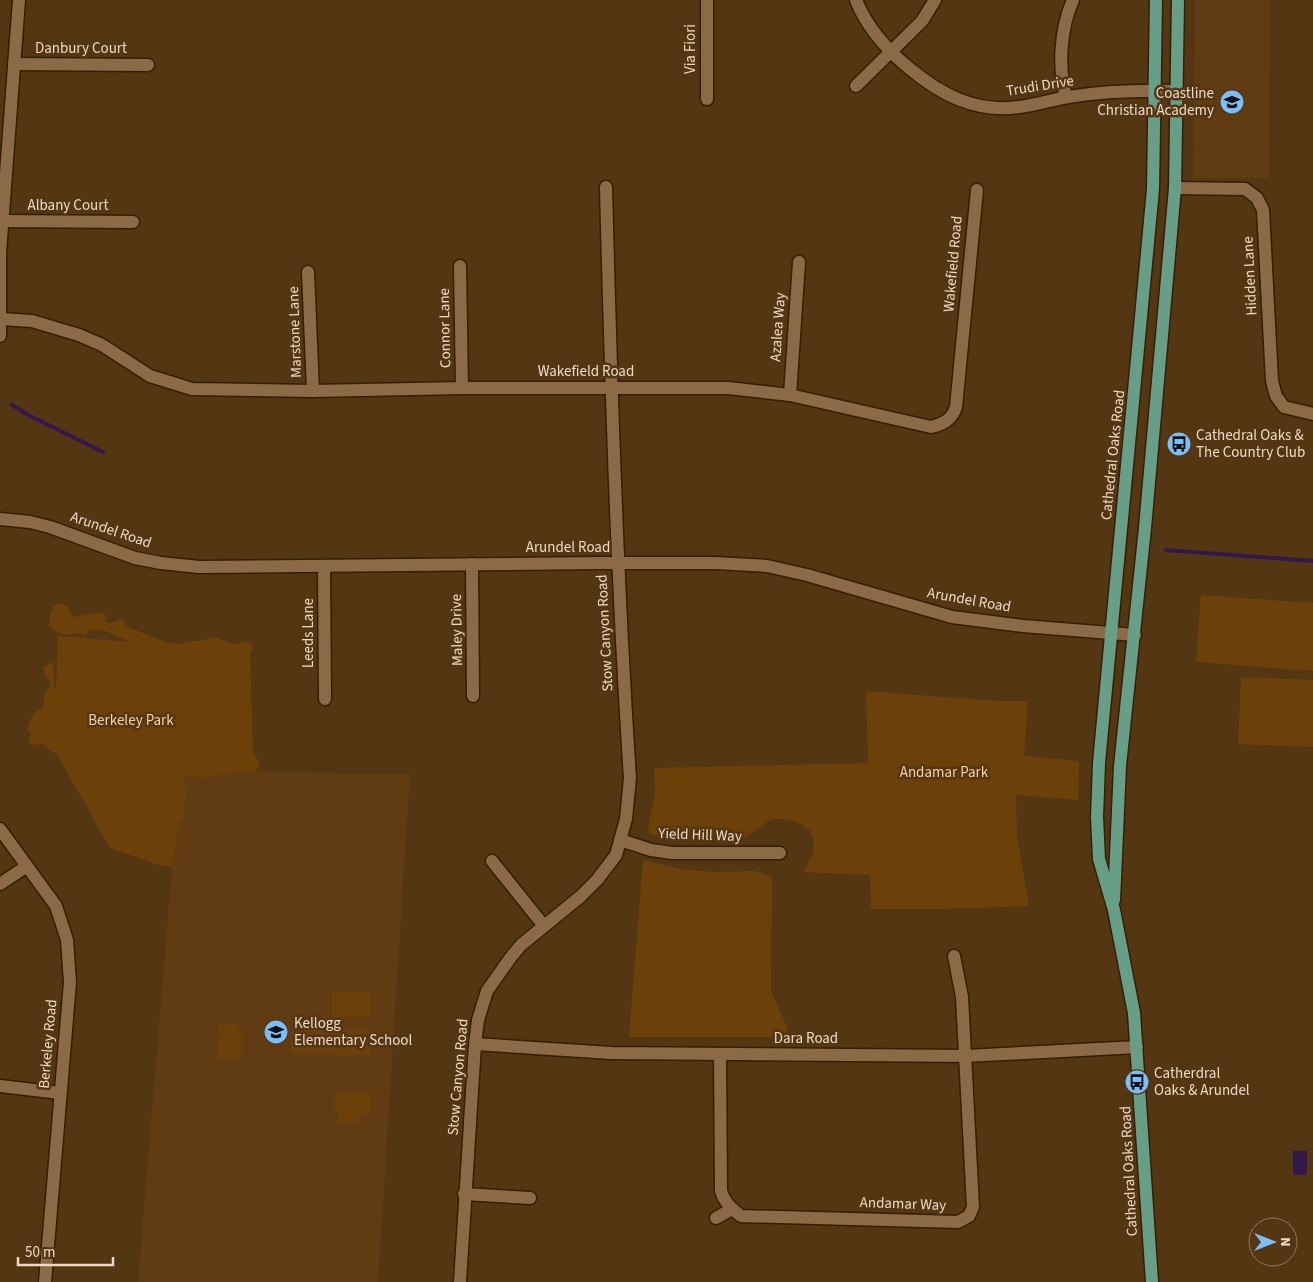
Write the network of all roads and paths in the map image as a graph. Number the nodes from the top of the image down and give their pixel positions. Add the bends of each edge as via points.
1 (19, 0) edge
2 (707, 0) edge
3 (856, 0) edge
4 (935, 0) edge
5 (1073, 0) edge
6 (1156, 0) edge
7 (1178, 0) edge
8 (891, 53) junction
9 (14, 64) junction
10 (148, 64) dead end
11 (856, 86) dead end
12 (1155, 90) junction
13 (1178, 91) junction
14 (1066, 97) junction
15 (707, 99) dead end
16 (606, 187) dead end
17 (1175, 188) junction
18 (976, 190) dead end
19 (3, 221) junction
20 (133, 222) dead end
21 (799, 262) dead end
22 (460, 266) dead end
23 (308, 272) dead end
24 (1, 319) junction
25 (0, 336) edge
26 (611, 387) junction
27 (462, 388) junction
28 (313, 391) junction
29 (790, 395) junction
30 (1313, 414) edge
31 (0, 519) edge
32 (618, 563) junction
33 (472, 564) junction
34 (324, 567) junction
35 (1111, 632) junction
36 (1135, 635) junction
37 (474, 696) dead end
38 (325, 699) dead end
39 (0, 830) edge
40 (620, 840) junction
41 (780, 853) dead end
42 (492, 861) dead end
43 (26, 866) junction
44 (0, 884) edge
45 (1114, 910) junction
46 (544, 926) junction
47 (954, 956) dead end
48 (475, 1044) junction
49 (1137, 1047) junction
50 (720, 1054) junction
51 (966, 1056) junction
52 (0, 1086) edge
53 (60, 1092) junction
54 (464, 1194) junction
55 (530, 1198) dead end
56 (732, 1209) junction
57 (716, 1218) dead end
58 (45, 1282) edge
59 (460, 1282) edge
60 (1152, 1282) edge

1 - 9 street
2 - 15 street, Via Fiori
3 - 8 street, Trudi Drive via 862,15
4 - 8 street via 922,20
5 - 14 street via 1063,37 1061,67
6 - 12 main road, Cathedral Oaks Road
7 - 13 main road, Cathedral Oaks Road
8 - 11 street
8 - 14 street, Trudi Drive via 931,86 980,108 1021,107
9 - 10 street, Danbury Court
9 - 19 street
12 - 13 street, Trudi Drive
12 - 14 street, Trudi Drive
12 - 35 main road, Cathedral Oaks Road via 1153,189
13 - 17 main road, Cathedral Oaks Road
16 - 26 street, Stow Canyon Road
17 - 30 street, Hidden Lane via 1245,189 1257,198 1263,210 1272,382 1284,407
17 - 36 main road, Cathedral Oaks Road
18 - 29 street, Wakefield Road via 954,414 944,424 931,427
19 - 20 street, Albany Court
19 - 24 street
21 - 29 street, Azalea Way
22 - 27 street, Connor Lane
23 - 28 street, Marstone Lane
24 - 25 street
24 - 28 street, Wakefield Road via 32,321 79,335 102,345 150,376 171,384 213,390
26 - 27 street, Wakefield Road
26 - 29 street, Wakefield Road via 728,388
26 - 32 street, Stow Canyon Road
27 - 28 street, Wakefield Road
31 - 34 street, Arundel Road via 50,527 98,546 161,563 199,567
32 - 33 street, Arundel Road
32 - 35 street, Arundel Road via 767,566 952,617
32 - 40 street, Stow Canyon Road via 630,778 626,819
33 - 34 street, Arundel Road
33 - 37 street, Maley Drive
34 - 38 street, Leeds Lane
35 - 36 street, Arundel Road
35 - 45 main road, Cathedral Oaks Road via 1097,817 1099,859
36 - 45 main road, Cathedral Oaks Road via 1120,766
39 - 43 street, Berkeley Road
40 - 41 street, Yield Hill Way via 672,853
40 - 46 street, Stow Canyon Road via 616,855 597,880
42 - 46 street
43 - 44 street
43 - 53 street, Berkeley Road via 56,906 70,959
45 - 49 main road, Cathedral Oaks Road via 1134,1013
46 - 48 street, Stow Canyon Road via 516,951 487,991
47 - 51 street, Andamar Way via 962,997
48 - 50 street, Dara Road via 611,1053
48 - 54 street, Stow Canyon Road
49 - 51 street, Dara Road
49 - 60 main road, Cathedral Oaks Road
50 - 51 street, Dara Road
50 - 56 street via 721,1191
51 - 56 street, Andamar Way via 973,1219 958,1222 749,1217 741,1216
52 - 53 street
53 - 58 street, Berkeley Road
54 - 55 street
54 - 59 street, Stow Canyon Road
56 - 57 street

